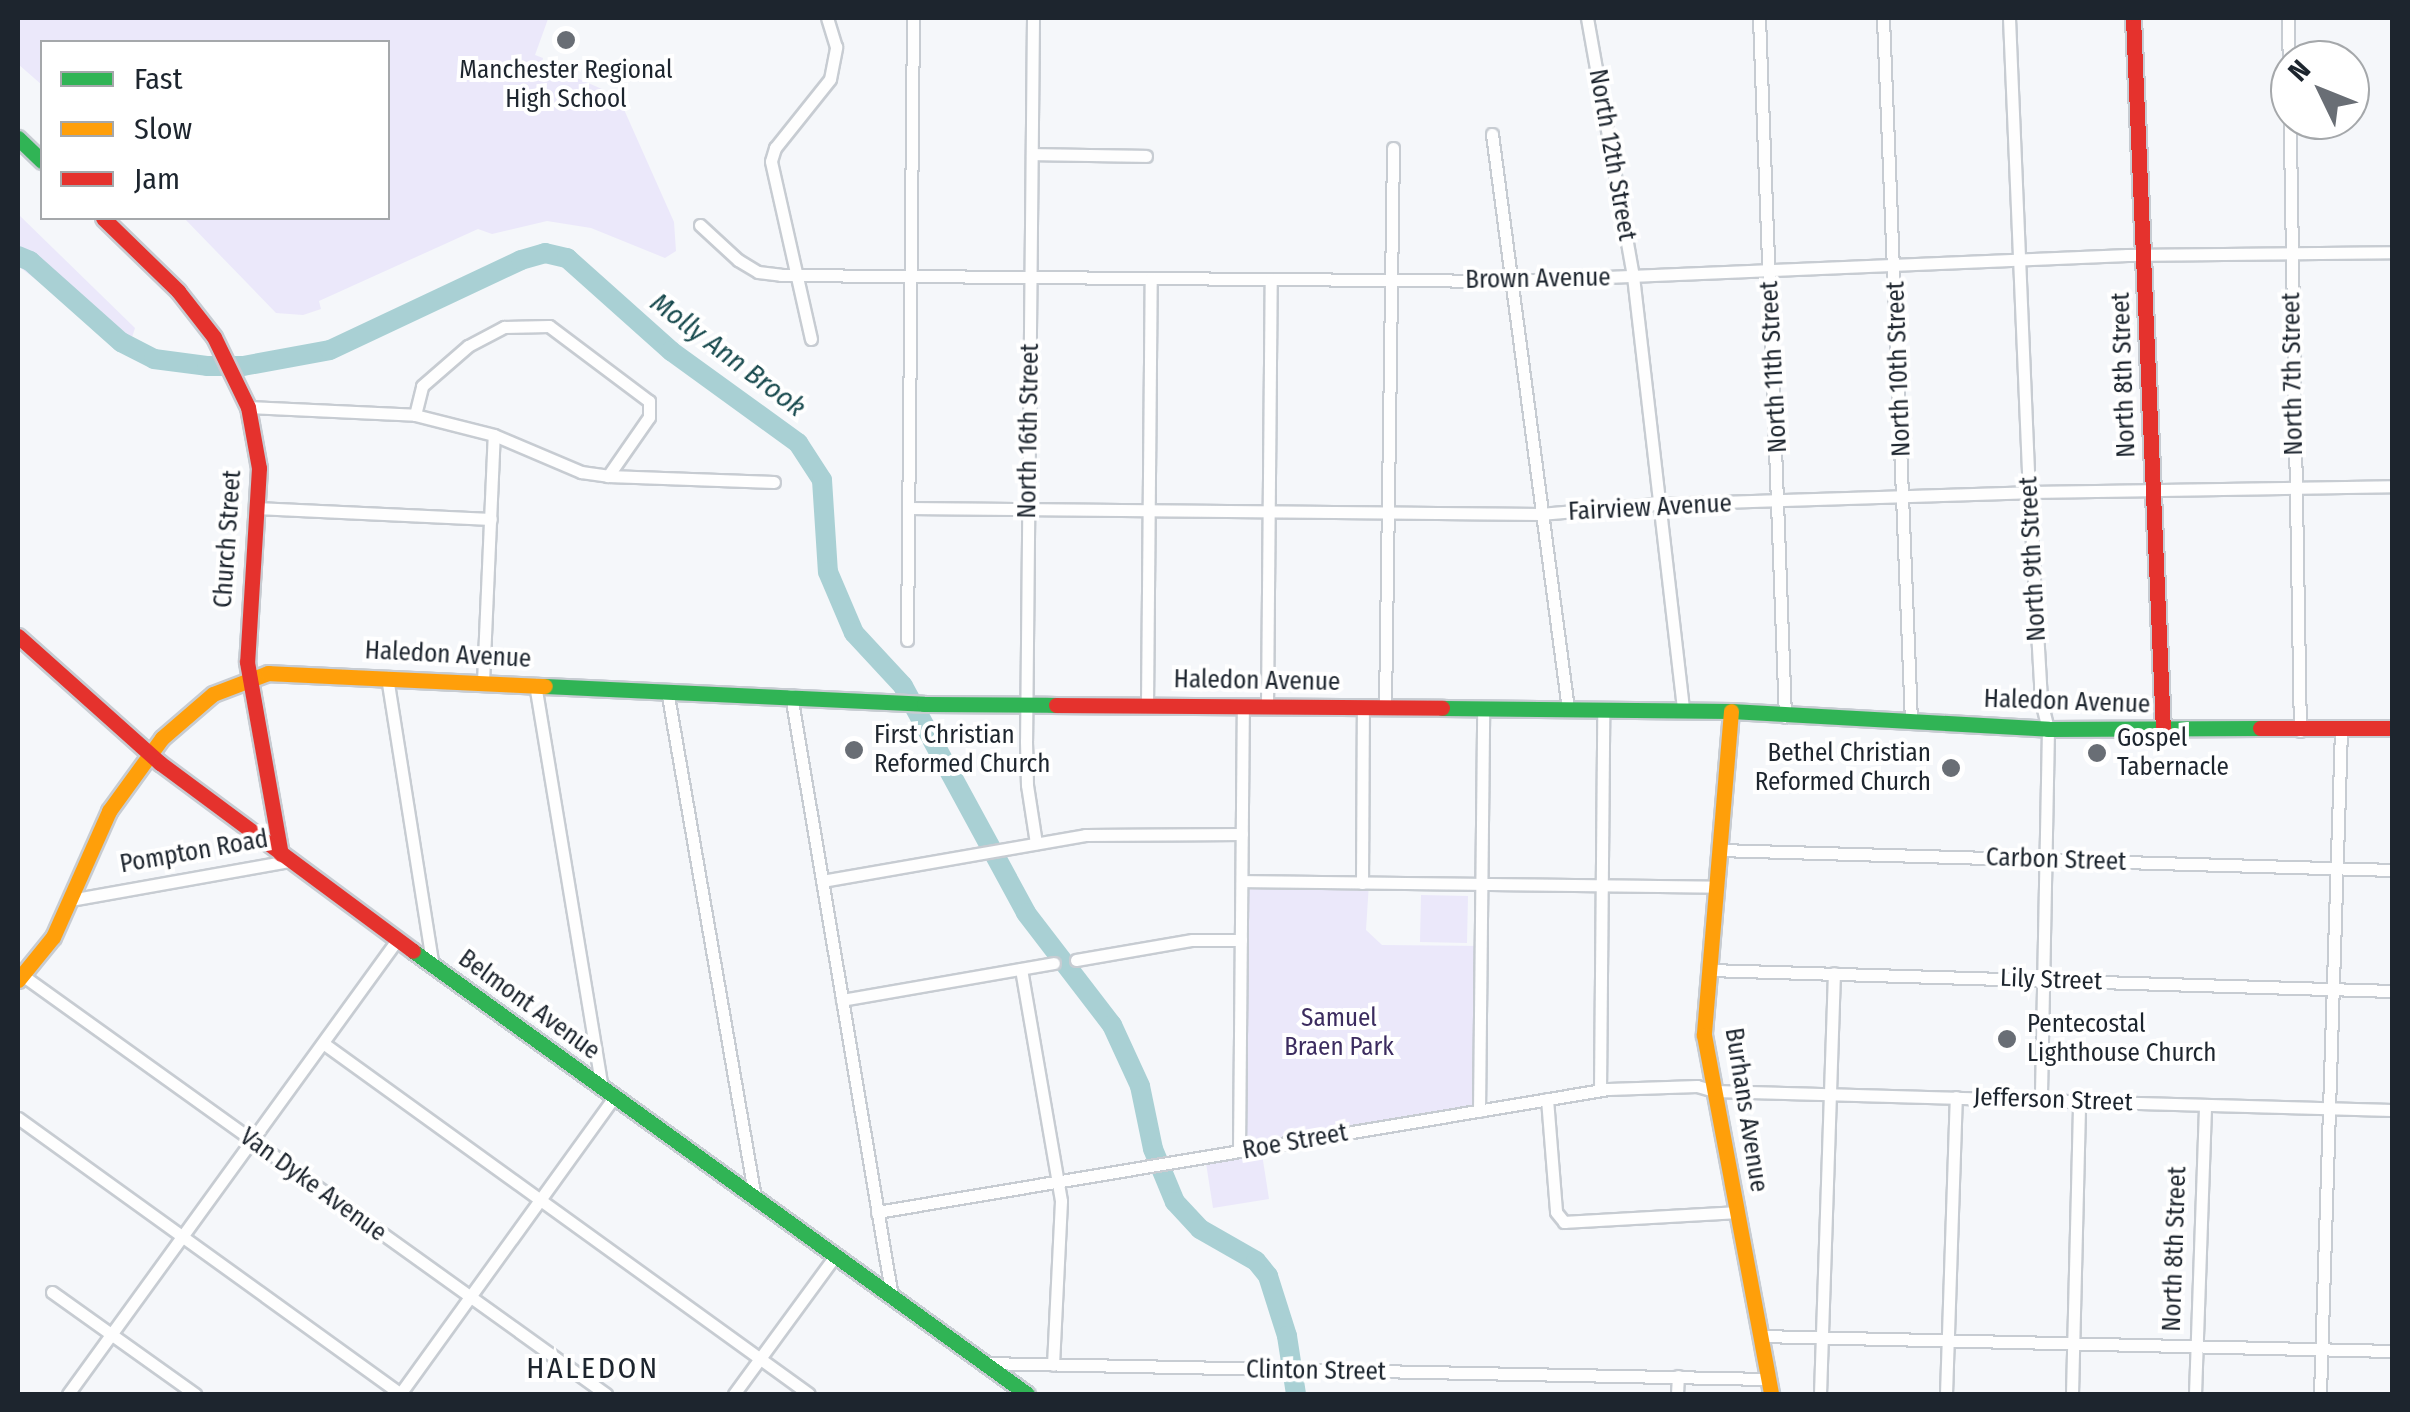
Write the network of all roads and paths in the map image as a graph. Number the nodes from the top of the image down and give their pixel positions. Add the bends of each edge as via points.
1 (827, 18) edge
2 (914, 18) edge
3 (1032, 18) edge
4 (1587, 18) edge
5 (1759, 18) edge
6 (1883, 18) edge
7 (2009, 18) edge
8 (2133, 18) edge
9 (2288, 18) edge
10 (1492, 134) dead end
11 (18, 138) edge
12 (1392, 148) dead end
13 (1032, 154) junction
14 (1146, 156) dead end
15 (40, 159) edge
16 (104, 220) edge
17 (700, 225) dead end
18 (2392, 252) edge
19 (2291, 254) junction
20 (2144, 255) junction
21 (2020, 259) junction
22 (1894, 265) junction
23 (1770, 270) junction
24 (797, 275) junction
25 (910, 276) junction
26 (1633, 276) junction
27 (1031, 277) junction
28 (1151, 278) junction
29 (1271, 279) junction
30 (1392, 280) junction
31 (1511, 281) junction
32 (811, 339) dead end
33 (248, 406) junction
34 (414, 415) junction
35 (494, 435) junction
36 (608, 476) junction
37 (774, 482) dead end
38 (2294, 486) junction
39 (2392, 486) edge
40 (2154, 488) junction
41 (2029, 492) junction
42 (1904, 497) junction
43 (1780, 502) junction
44 (1657, 504) junction
45 (256, 508) junction
46 (908, 508) junction
47 (1028, 509) junction
48 (1149, 510) junction
49 (1269, 511) junction
50 (1389, 512) junction
51 (1540, 514) junction
52 (491, 519) junction
53 (18, 636) edge
54 (907, 640) dead end
55 (248, 677) junction
56 (387, 678) junction
57 (484, 682) junction
58 (534, 684) junction
59 (667, 690) junction
60 (791, 695) junction
61 (1026, 704) junction
62 (1147, 705) junction
63 (1243, 707) junction
64 (1267, 707) junction
65 (1363, 707) junction
66 (1385, 707) junction
67 (1483, 708) junction
68 (1568, 709) junction
69 (1603, 710) junction
70 (1683, 710) junction
71 (1731, 711) junction
72 (1785, 717) junction
73 (1911, 720) junction
74 (2392, 728) edge
75 (2048, 729) junction
76 (2341, 729) junction
77 (2163, 730) junction
78 (2300, 731) junction
79 (150, 754) junction
80 (1242, 834) junction
81 (1036, 843) junction
82 (1719, 850) junction
83 (285, 858) junction
84 (2047, 860) junction
85 (2336, 868) junction
86 (2392, 870) edge
87 (822, 881) junction
88 (1242, 881) junction
89 (1362, 883) junction
90 (1482, 884) junction
91 (1602, 886) junction
92 (1716, 886) junction
93 (70, 900) junction
94 (397, 940) junction
95 (1241, 940) junction
96 (1076, 960) dead end
97 (1054, 963) dead end
98 (434, 966) junction
99 (1021, 969) junction
100 (1709, 970) junction
101 (1834, 974) junction
102 (20, 978) edge
103 (2044, 980) junction
104 (2332, 989) junction
105 (2392, 991) edge
106 (842, 1000) junction
107 (323, 1042) junction
108 (1600, 1090) junction
109 (1714, 1091) junction
110 (608, 1093) junction
111 (1830, 1093) junction
112 (1956, 1097) junction
113 (1547, 1100) junction
114 (2041, 1100) junction
115 (2079, 1101) junction
116 (2205, 1105) junction
117 (2329, 1108) junction
118 (2392, 1110) edge
119 (1479, 1112) junction
120 (18, 1118) edge
121 (252, 1141) junction
122 (1239, 1151) junction
123 (1057, 1183) junction
124 (756, 1199) junction
125 (541, 1200) junction
126 (878, 1212) junction
127 (1738, 1212) junction
128 (183, 1237) junction
129 (835, 1256) junction
130 (52, 1292) dead end
131 (470, 1297) junction
132 (892, 1297) junction
133 (112, 1334) junction
134 (1760, 1336) junction
135 (1822, 1338) junction
136 (1948, 1342) junction
137 (2074, 1344) junction
138 (2196, 1346) junction
139 (2322, 1350) junction
140 (2392, 1351) edge
141 (760, 1359) junction
142 (983, 1363) junction
143 (1053, 1365) junction
144 (1678, 1376) junction
145 (1770, 1387) edge
146 (68, 1394) edge
147 (195, 1394) edge
148 (400, 1394) edge
149 (606, 1394) edge
150 (734, 1394) edge
151 (809, 1394) edge
152 (1027, 1394) edge
153 (1677, 1394) edge
154 (1820, 1394) edge
155 (1946, 1394) edge
156 (2072, 1394) edge
157 (2195, 1394) edge
158 (2320, 1394) edge

1 - 24 street via 836,48 830,78 771,160
2 - 25 street
3 - 13 street, North 16th Street
4 - 26 street, North 12th Street
5 - 23 street, North 11th Street
6 - 22 street, North 10th Street
7 - 21 street, North 9th Street
8 - 20 main road, North 8th Street
9 - 19 street, North 7th Street
10 - 31 street
11 - 15 main road
12 - 30 street
13 - 14 street
13 - 27 street, North 16th Street
16 - 33 main road, Church Street via 178,291 220,346
17 - 24 street, Brown Avenue via 758,272
18 - 19 street, Brown Avenue
19 - 20 street, Brown Avenue
19 - 38 street, North 7th Street
20 - 21 street, Brown Avenue
20 - 40 main road, North 8th Street
21 - 22 street, Brown Avenue
21 - 41 street, North 9th Street
22 - 23 street, Brown Avenue
22 - 42 street, North 10th Street
23 - 26 street, Brown Avenue
23 - 43 street, North 11th Street
24 - 25 street, Brown Avenue
24 - 32 street
25 - 27 street, Brown Avenue
25 - 46 street
26 - 31 street, Brown Avenue
26 - 44 street, North 12th Street
27 - 28 street, Brown Avenue
27 - 47 street, North 16th Street
28 - 29 street, Brown Avenue
28 - 48 street
29 - 30 street, Brown Avenue
29 - 49 street
30 - 31 street, Brown Avenue
30 - 50 street
31 - 51 street
33 - 34 street
33 - 45 main road, Church Street via 259,468
34 - 35 street
34 - 36 street via 422,386 468,346 504,327 548,326 649,401 649,417
35 - 36 street via 580,472
35 - 52 street
36 - 37 street
38 - 39 street, Fairview Avenue
38 - 40 street, Fairview Avenue
38 - 78 street, North 7th Street
40 - 41 street, Fairview Avenue
40 - 77 main road, North 8th Street
41 - 42 street, Fairview Avenue
41 - 75 street, North 9th Street
42 - 43 street, Fairview Avenue
42 - 73 street, North 10th Street
43 - 44 street, Fairview Avenue
43 - 72 street, North 11th Street
44 - 51 street, Fairview Avenue
44 - 70 street, North 12th Street
45 - 52 street
45 - 55 main road, Church Street
46 - 47 street, Fairview Avenue
46 - 54 street
47 - 48 street, Fairview Avenue
47 - 61 street, North 16th Street
48 - 49 street, Fairview Avenue
48 - 62 street
49 - 50 street, Fairview Avenue
49 - 64 street
50 - 51 street, Fairview Avenue
50 - 66 street
51 - 68 street
52 - 57 street
53 - 79 main road, Belmont Avenue
55 - 56 main road, Haledon Avenue
55 - 79 main road, Haledon Avenue via 191,709
55 - 83 main road, Church Street
56 - 57 main road, Haledon Avenue
56 - 98 street
57 - 58 main road, Haledon Avenue
58 - 59 main road, Haledon Avenue
58 - 110 street
59 - 60 main road, Haledon Avenue
59 - 124 street
60 - 61 main road, Haledon Avenue
60 - 87 street
61 - 62 main road, Haledon Avenue
61 - 81 street, North 16th Street via 1026,785
62 - 63 main road, Haledon Avenue
63 - 64 main road, Haledon Avenue
63 - 80 street
64 - 65 main road, Haledon Avenue
65 - 66 main road, Haledon Avenue
65 - 89 street
66 - 67 main road, Haledon Avenue
67 - 68 main road, Haledon Avenue
67 - 90 street
68 - 69 main road, Haledon Avenue
69 - 70 main road, Haledon Avenue
69 - 91 street
70 - 71 main road, Haledon Avenue
71 - 72 main road, Haledon Avenue
71 - 82 main road, Burhans Avenue
72 - 73 main road, Haledon Avenue
73 - 75 main road, Haledon Avenue
74 - 76 main road, Haledon Avenue
75 - 77 main road, Haledon Avenue
75 - 84 street, North 9th Street
76 - 78 main road, Haledon Avenue
76 - 85 street
77 - 78 main road, Haledon Avenue
79 - 83 main road, Belmont Avenue
79 - 93 main road, Haledon Avenue via 109,811
80 - 81 street via 1104,834
80 - 88 street
81 - 87 street
82 - 84 street, Carbon Street
82 - 92 main road, Burhans Avenue
83 - 93 street, Pompton Road
83 - 94 main road, Belmont Avenue
84 - 85 street, Carbon Street
84 - 103 street, North 9th Street
85 - 86 street, Carbon Street
85 - 104 street
87 - 106 street
88 - 89 street
88 - 95 street
89 - 90 street
90 - 91 street
90 - 119 street
91 - 92 street
91 - 108 street
92 - 100 main road, Burhans Avenue
93 - 102 main road
94 - 98 main road, Belmont Avenue
94 - 107 street
95 - 96 street via 1192,940
95 - 122 street
97 - 99 street
98 - 110 main road, Belmont Avenue
99 - 106 street
99 - 123 street
100 - 101 street, Lily Street
100 - 109 main road, Burhans Avenue via 1704,1035
101 - 103 street, Lily Street
101 - 111 street
102 - 121 street, Van Dyke Avenue
103 - 104 street, Lily Street
103 - 114 street, North 9th Street
104 - 105 street, Lily Street
104 - 117 street
106 - 126 street
107 - 121 street
107 - 125 street
108 - 109 street, Roe Street
108 - 113 street, Roe Street
109 - 111 street, Jefferson Street
109 - 127 main road, Burhans Avenue
110 - 124 main road, Belmont Avenue
110 - 125 street
111 - 112 street, Jefferson Street
111 - 135 street
112 - 114 street, Jefferson Street
112 - 136 street
113 - 119 street, Roe Street
113 - 127 street via 1556,1212 1564,1222
114 - 115 street, Jefferson Street
115 - 116 street, Jefferson Street
115 - 137 street
116 - 117 street, Jefferson Street
116 - 138 street, North 8th Street
117 - 118 street, Jefferson Street
117 - 139 street
119 - 122 street, Roe Street
120 - 128 street
121 - 128 street
121 - 131 street, Van Dyke Avenue
122 - 123 street, Roe Street
123 - 126 street, Roe Street
123 - 143 street
124 - 129 main road, Belmont Avenue
125 - 131 street
125 - 141 street
126 - 132 street
127 - 134 main road, Burhans Avenue
128 - 133 street
128 - 148 street
129 - 132 main road, Belmont Avenue
129 - 141 street
130 - 133 street
131 - 148 street
131 - 149 street, Van Dyke Avenue
132 - 142 main road, Belmont Avenue
133 - 146 street
133 - 147 street
134 - 135 street
134 - 145 main road, Burhans Avenue
135 - 136 street
135 - 154 street
136 - 137 street
136 - 155 street
137 - 138 street
137 - 156 street
138 - 139 street
138 - 157 street, North 8th Street
139 - 140 street
139 - 158 street
141 - 150 street
141 - 151 street
142 - 143 street, Clinton Street
142 - 152 main road, Belmont Avenue
143 - 144 street, Clinton Street
144 - 145 street, Clinton Street
144 - 153 street

